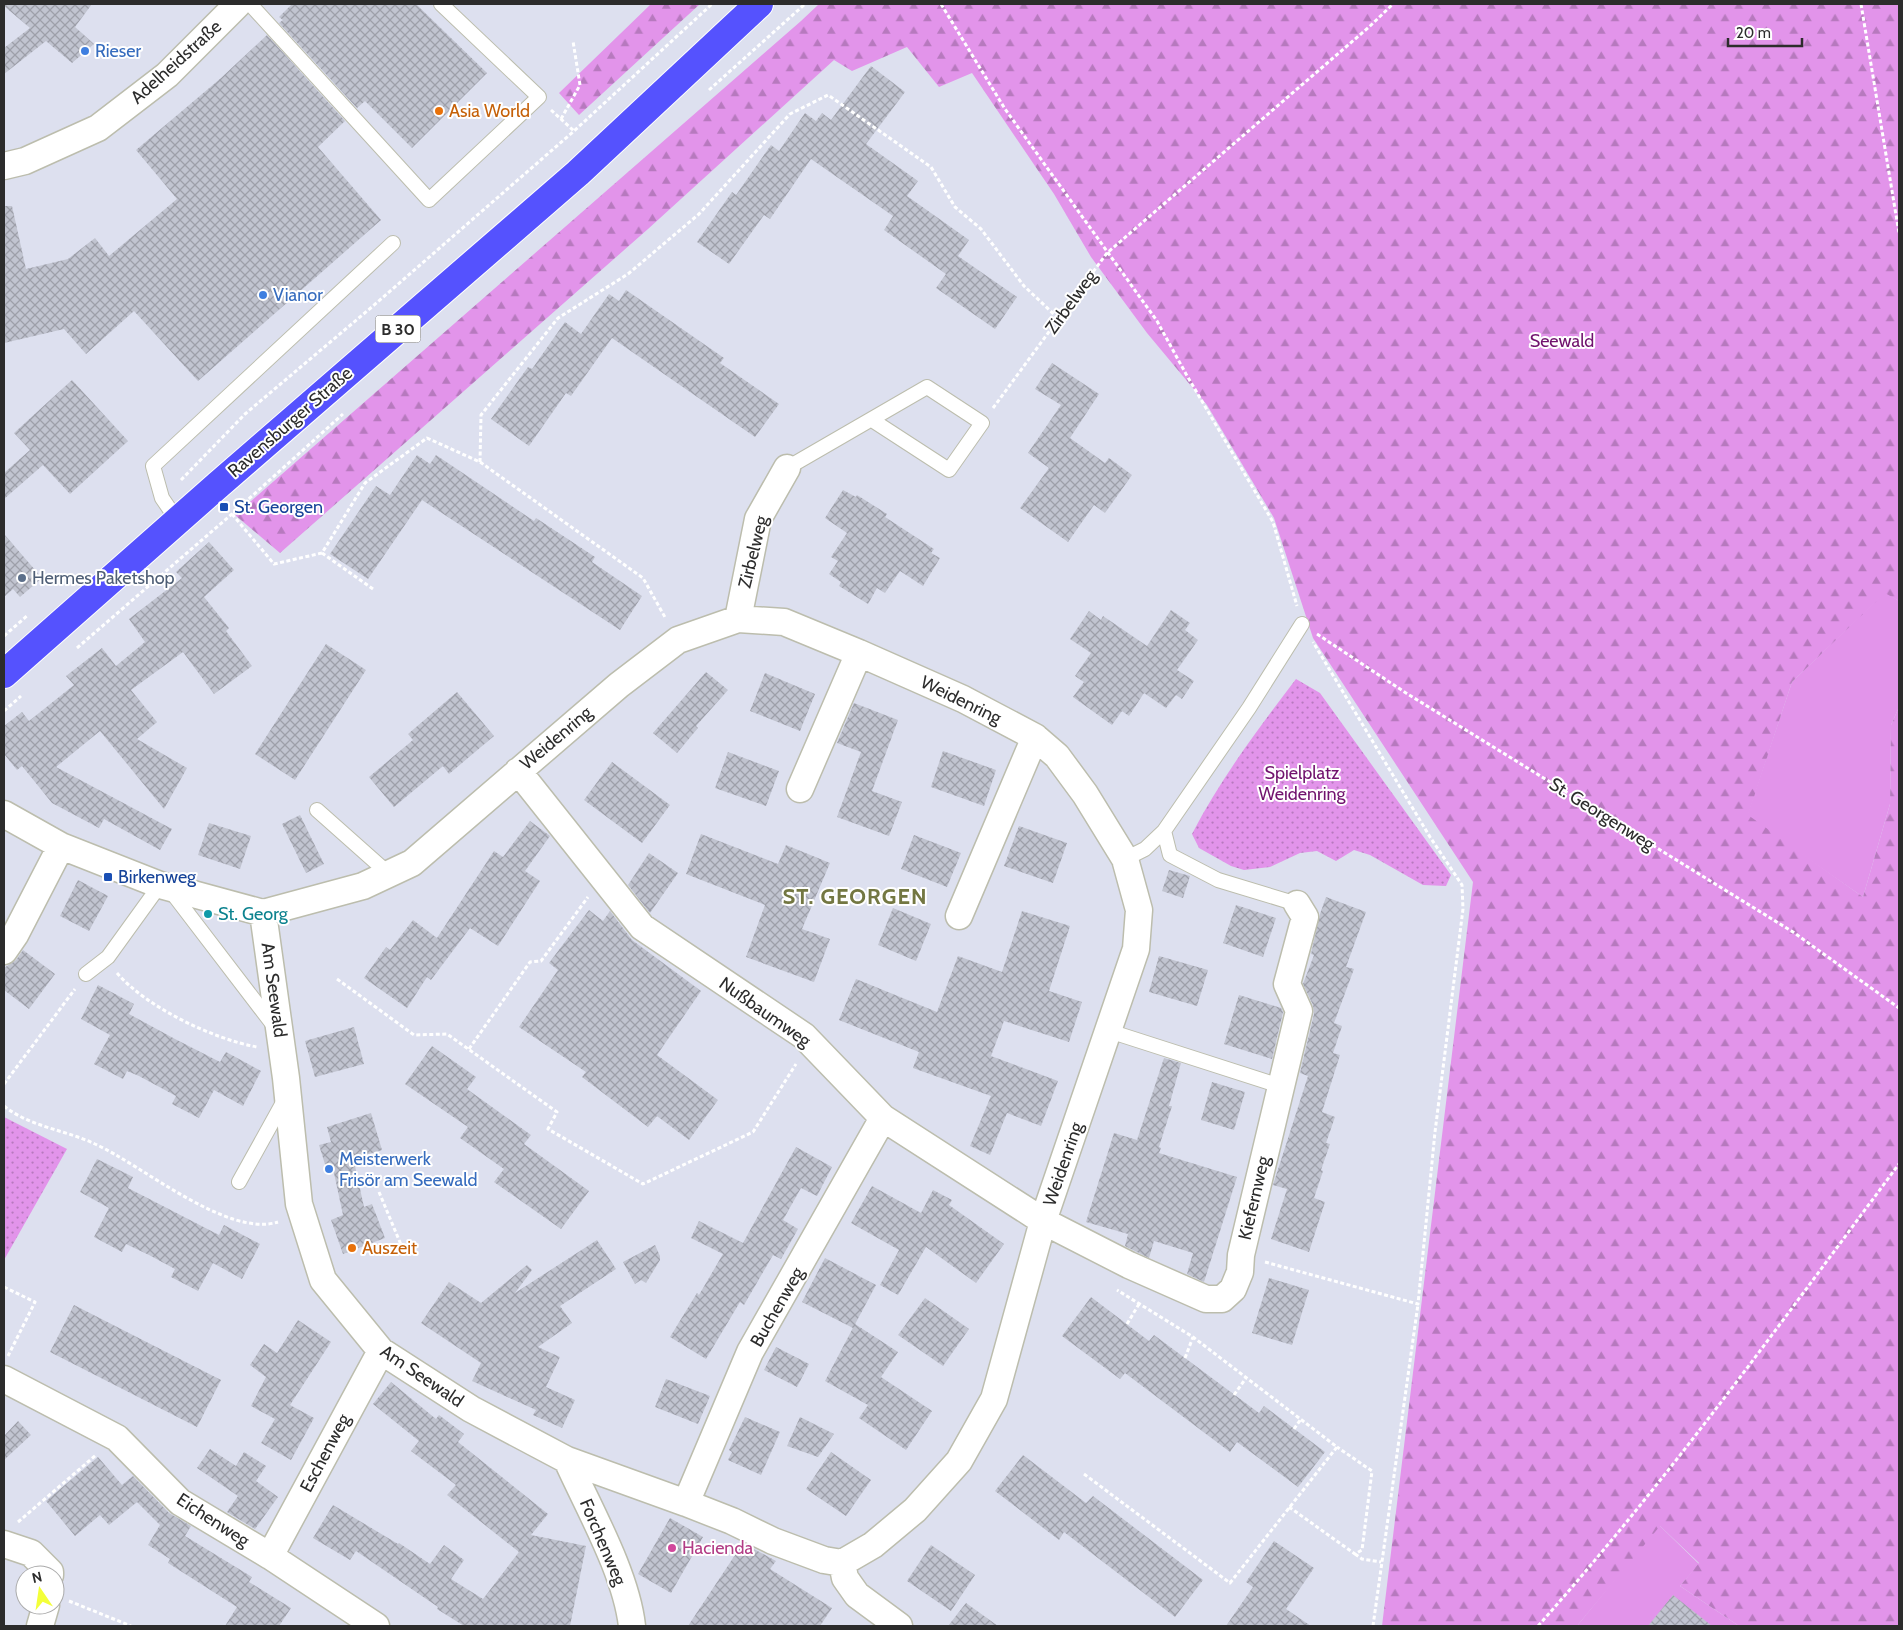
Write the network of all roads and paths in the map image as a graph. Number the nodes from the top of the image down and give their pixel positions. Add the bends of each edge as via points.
1 (238, 4) edge
2 (250, 4) edge
3 (441, 4) edge
4 (712, 4) edge
5 (760, 4) edge
6 (941, 4) edge
7 (1393, 4) edge
8 (1861, 4) edge
9 (573, 41) dead end
10 (538, 97) junction
11 (561, 119) junction
12 (574, 132) junction
13 (4, 166) edge
14 (1899, 233) edge
15 (393, 243) dead end
16 (1107, 253) junction
17 (1059, 319) junction
18 (872, 420) junction
19 (982, 423) junction
20 (480, 462) junction
21 (787, 468) joint
22 (170, 509) junction
23 (322, 553) junction
24 (373, 589) dead end
25 (738, 619) junction
26 (1302, 624) junction
27 (678, 640) junction
28 (859, 653) junction
29 (70, 654) dead end
30 (4, 674) edge
31 (26, 692) dead end
32 (4, 711) edge
33 (1035, 737) junction
34 (518, 771) junction
35 (800, 789) dead end
36 (318, 810) dead end
37 (4, 814) edge
38 (1164, 831) junction
39 (61, 846) junction
40 (1125, 859) junction
41 (389, 874) junction
42 (602, 878) junction
43 (164, 887) junction
44 (1297, 904) joint
45 (263, 913) junction
46 (959, 916) dead end
47 (4, 951) edge
48 (108, 957) junction
49 (86, 974) joint
50 (337, 978) dead end
51 (1899, 1008) edge
52 (1108, 1031) junction
53 (280, 1038) junction
54 (810, 1042) junction
55 (469, 1049) junction
56 (4, 1084) edge
57 (1280, 1086) junction
58 (288, 1094) junction
59 (4, 1106) edge
60 (883, 1118) junction
61 (1899, 1164) edge
62 (239, 1182) dead end
63 (379, 1192) dead end
64 (302, 1214) junction
65 (1043, 1221) junction
66 (404, 1252) dead end
67 (1241, 1255) junction
68 (4, 1287) edge
69 (1114, 1288) dead end
70 (1139, 1304) junction
71 (1418, 1304) junction
72 (1127, 1324) dead end
73 (1193, 1337) junction
74 (381, 1351) junction
75 (1185, 1358) dead end
76 (6, 1369) edge
77 (1246, 1378) junction
78 (1234, 1395) dead end
79 (1300, 1419) junction
80 (1294, 1429) dead end
81 (117, 1438) junction
82 (1336, 1447) junction
83 (567, 1460) junction
84 (1084, 1474) dead end
85 (686, 1503) junction
86 (1290, 1507) junction
87 (8, 1536) edge
88 (1355, 1554) junction
89 (270, 1556) junction
90 (1381, 1562) junction
91 (842, 1563) junction
92 (43, 1565) edge
93 (65, 1605) edge
94 (47, 1615) edge
95 (40, 1626) edge
96 (131, 1626) edge
97 (376, 1626) edge
98 (632, 1626) edge
99 (899, 1626) edge
100 (1373, 1626) edge
101 (1538, 1626) edge

1 - 13 street, Adelheidstraße via 167,75 98,128 25,162
2 - 10 lane via 429,200
3 - 10 lane
4 - 12 path
5 - 22 main road, Ravensburger Straße / B 30 via 578,173
6 - 16 path via 1005,109
7 - 16 path, Zirbelweg
8 - 14 path
9 - 11 path via 580,84
10 - 11 path
11 - 12 path
12 - 22 path via 246,414
15 - 22 lane via 153,466
16 - 17 path, Zirbelweg
16 - 26 path via 1157,321 1273,522
17 - 19 path, Zirbelweg
17 - 20 path via 1024,286 981,229 955,208 931,167 828,96 790,114 699,214 628,274 558,318 481,415
18 - 19 lane, Zirbelweg via 927,387
18 - 19 lane via 949,470
18 - 21 lane, Zirbelweg
20 - 23 path via 427,438 365,483
20 - 27 path via 643,578
21 - 25 street, Zirbelweg via 758,519
22 - 30 main road, Ravensburger Straße / B 30
23 - 24 path
23 - 29 path via 274,564 232,514
25 - 27 street, Weidenring
25 - 28 street, Weidenring via 784,622
26 - 38 lane
26 - 51 path, St. Georgenweg via 1406,693 1793,932
26 - 71 path via 1462,885 1463,909 1435,1132
27 - 34 street, Weidenring via 618,685
28 - 33 street, Weidenring via 963,699
28 - 35 street
31 - 32 path
33 - 40 street, Weidenring via 1057,756
33 - 46 street
34 - 41 street, Weidenring via 412,863
34 - 42 street, Nußbaumweg
36 - 41 lane
37 - 39 street
38 - 40 lane via 1145,849
38 - 44 lane via 1170,855 1218,880
39 - 43 street
39 - 47 street
40 - 52 street, Weidenring via 1139,910 1136,949
41 - 45 street, Weidenring via 363,886
42 - 54 street, Nußbaumweg via 642,928
42 - 55 path via 541,961 530,962
43 - 45 street
43 - 48 lane
43 - 53 lane
44 - 57 street, Kiefernweg via 1304,917 1287,984 1299,1011
45 - 53 street, Am Seewald
48 - 49 lane
48 - 53 path via 117,974 132,990 191,1024 258,1047
49 - 56 path
50 - 55 path via 414,1035 448,1034
52 - 57 lane
52 - 65 street, Weidenring
53 - 58 street, Am Seewald
54 - 55 path via 753,1132 643,1184 548,1129 557,1112
54 - 60 street, Nußbaumweg
57 - 67 street, Kiefernweg
58 - 62 lane
58 - 64 street, Am Seewald
59 - 64 path via 26,1119 96,1144 219,1215 244,1223 274,1223
60 - 65 street, Nußbaumweg
60 - 85 street, Buchenweg via 750,1352
61 - 101 path via 1691,1441
63 - 66 path
64 - 74 street, Am Seewald via 322,1280
65 - 67 street, Kiefernweg via 1129,1265 1206,1299 1222,1299 1233,1288 1240,1272
65 - 91 street, Weidenring via 994,1399 960,1461 915,1510 873,1544
67 - 71 path
68 - 76 path via 35,1302
69 - 70 path
70 - 72 path
70 - 73 path
71 - 90 path
73 - 75 path
73 - 77 path
74 - 83 street, Am Seewald via 471,1409
74 - 89 street, Eschenweg
76 - 81 street, Eichenweg
77 - 78 path
77 - 79 path
79 - 80 path
79 - 82 path
81 - 87 path
81 - 89 street, Eichenweg via 180,1502
82 - 86 path
82 - 88 path via 1372,1471 1362,1550
83 - 85 street, Am Seewald
83 - 98 street, Forchenweg via 614,1562
84 - 86 path via 1230,1583
85 - 91 street, Am Seewald via 773,1541 824,1560
86 - 88 path
87 - 92 street
88 - 90 path via 1362,1559
89 - 97 street, Eichenweg
90 - 100 path
91 - 99 street via 845,1578 857,1595
93 - 96 path
94 - 95 street

